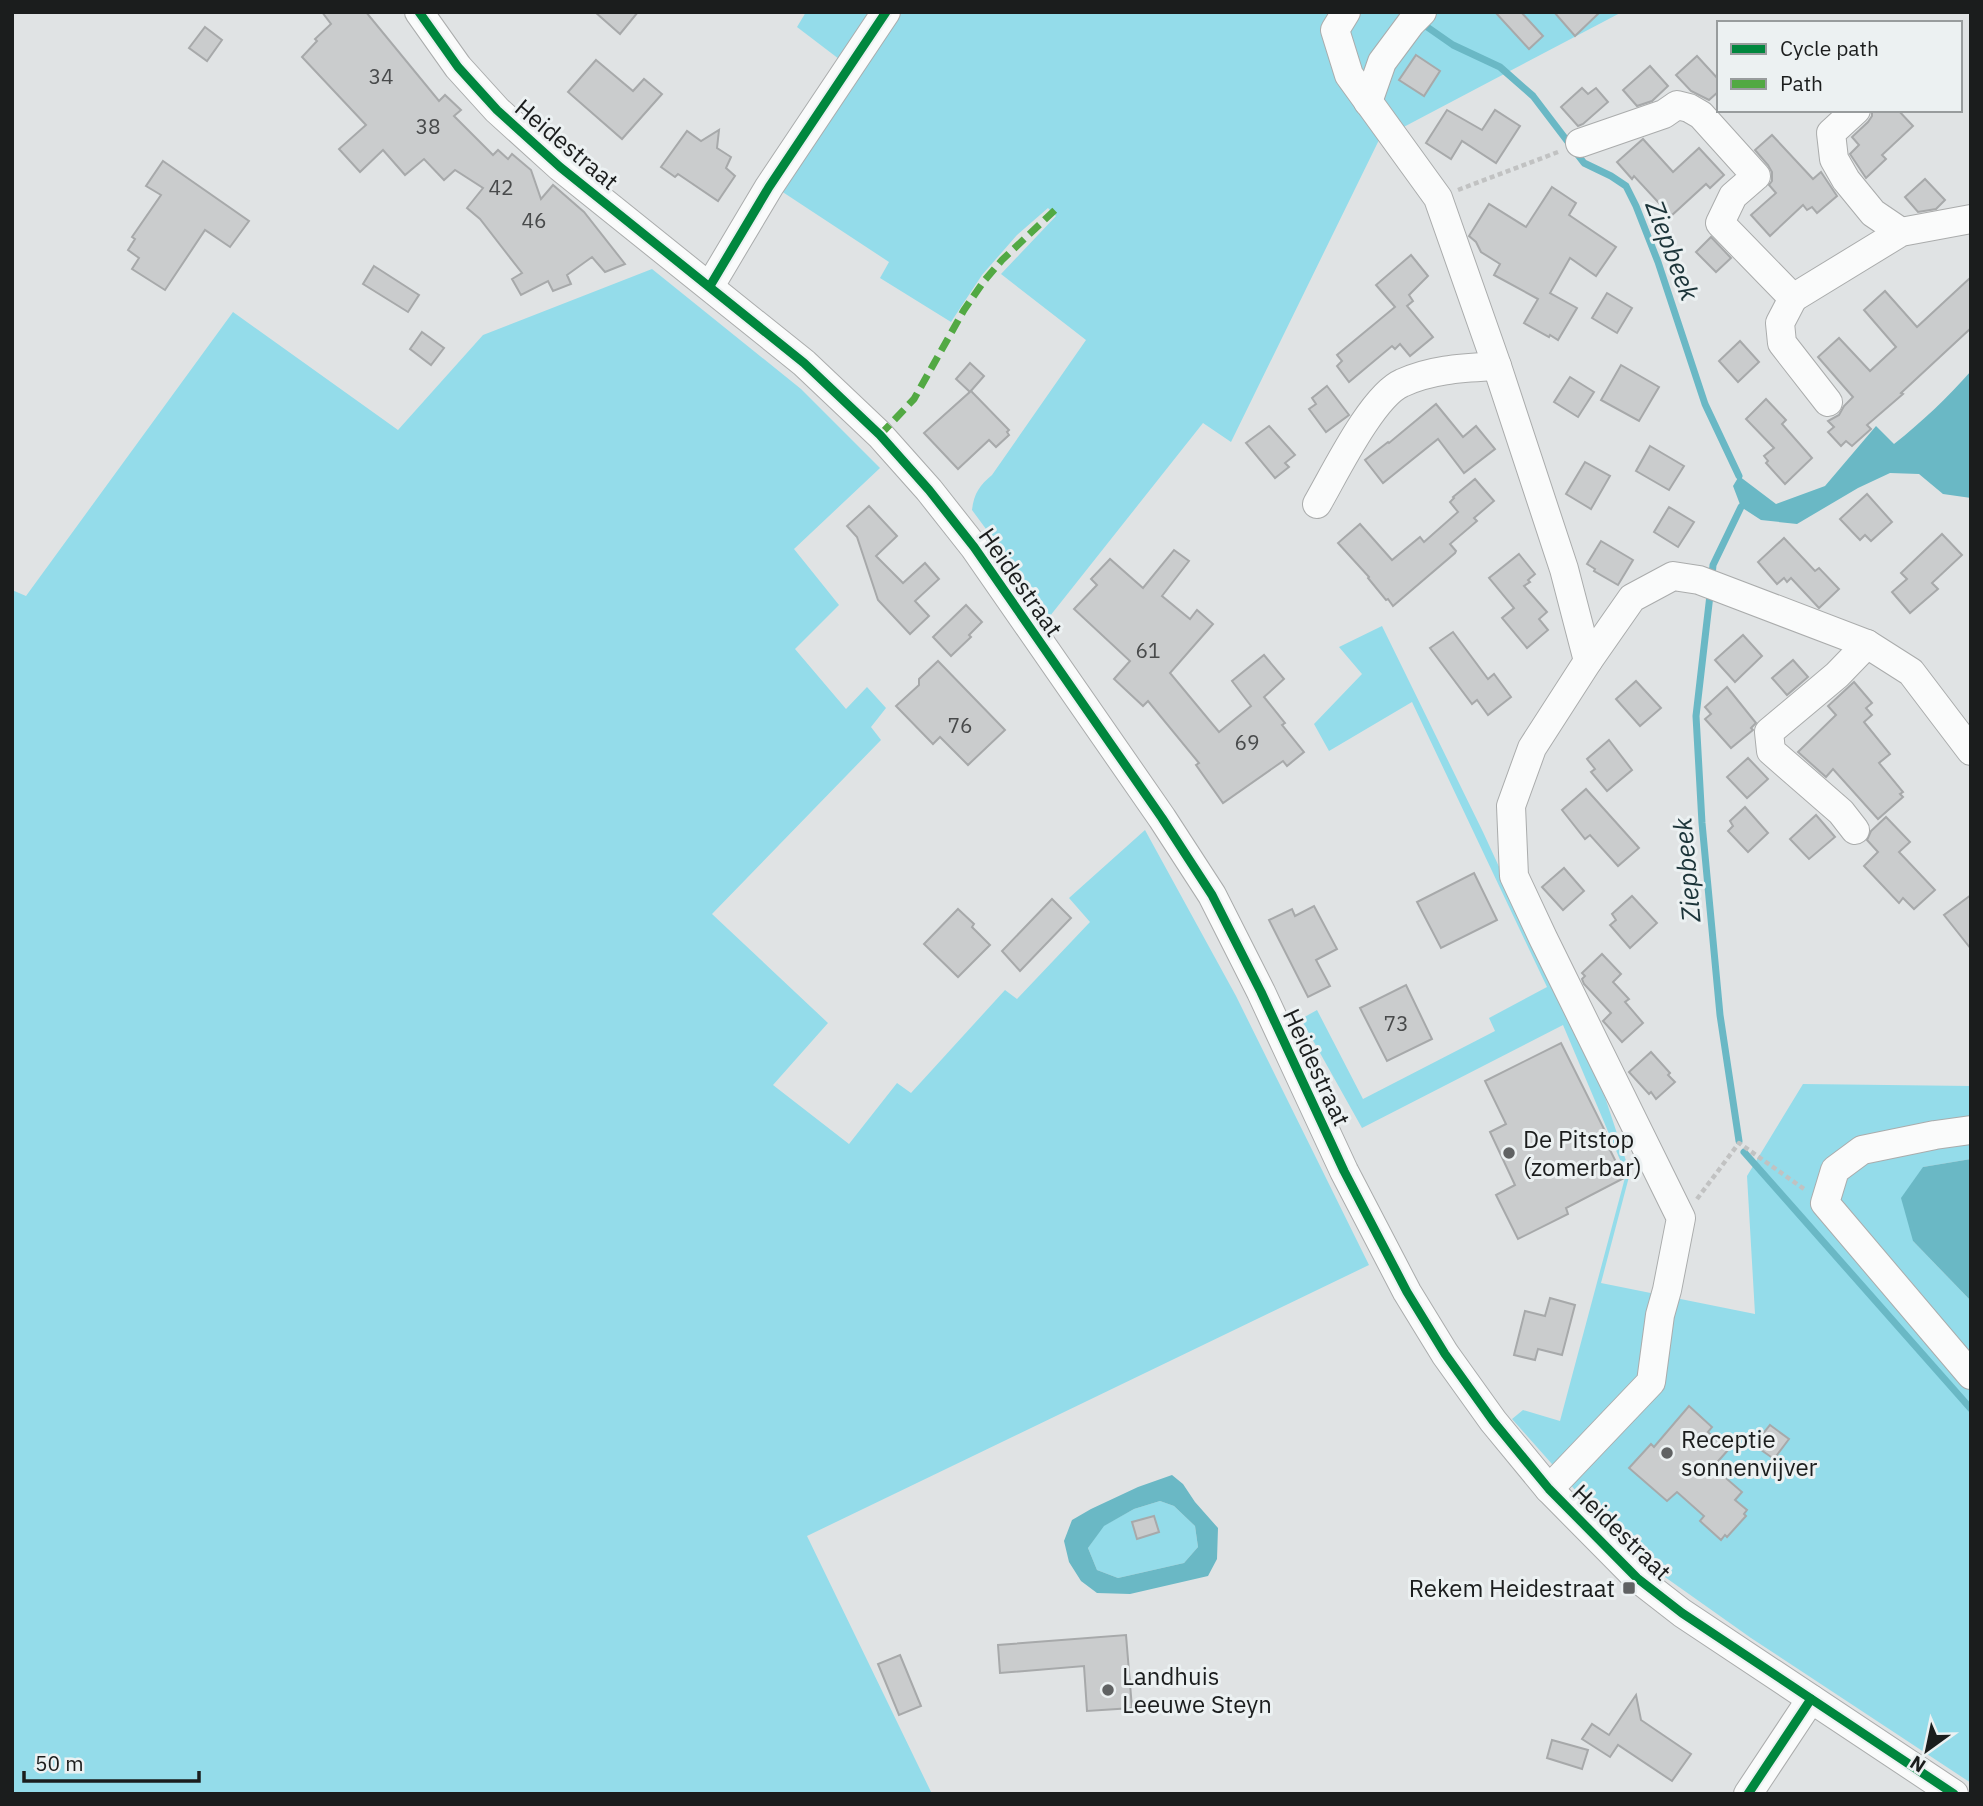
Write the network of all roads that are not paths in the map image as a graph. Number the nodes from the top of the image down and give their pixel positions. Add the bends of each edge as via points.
1 (419, 12) edge
2 (886, 12) edge
3 (1346, 12) edge
4 (1418, 16) edge
5 (1368, 102) junction
6 (1854, 112) edge
7 (1580, 143) road end
8 (1971, 219) edge
9 (1901, 232) junction
10 (710, 286) junction
11 (1793, 298) junction
12 (1497, 366) junction
13 (1828, 402) dead end
14 (1317, 505) dead end
15 (1867, 644) junction
16 (1588, 662) junction
17 (1971, 751) edge
18 (1855, 830) dead end
19 (1971, 1130) edge
20 (1971, 1375) edge
21 (1549, 1489) junction
22 (1811, 1699) junction
23 (1748, 1794) edge
24 (1954, 1794) edge

1 - 10 street, Heidestraat via 458,67 497,110 560,167
2 - 10 street via 769,187
3 - 5 street via 1335,30 1349,75
4 - 5 street via 1382,62
5 - 12 street via 1438,198
6 - 9 street via 1831,133 1834,159 1873,213
7 - 11 street via 1664,114 1677,105 1701,115 1756,176 1733,196 1720,223
8 - 9 street
9 - 11 street
10 - 21 street, Heidestraat via 804,363 880,435 989,569 1212,895 1407,1292 1493,1421
11 - 13 street via 1780,323 1782,343
12 - 14 street via 1440,370 1400,383 1378,403
12 - 16 street via 1564,569
15 - 16 street via 1699,580 1673,576 1632,598
15 - 17 street via 1911,672
15 - 18 street via 1769,732 1771,751 1842,811
16 - 21 street via 1532,748 1511,806 1514,876 1681,1218 1651,1382
19 - 20 street via 1862,1150 1835,1170 1825,1203
21 - 22 street, Heidestraat via 1637,1578
22 - 23 street
22 - 24 street, Heidestraat

